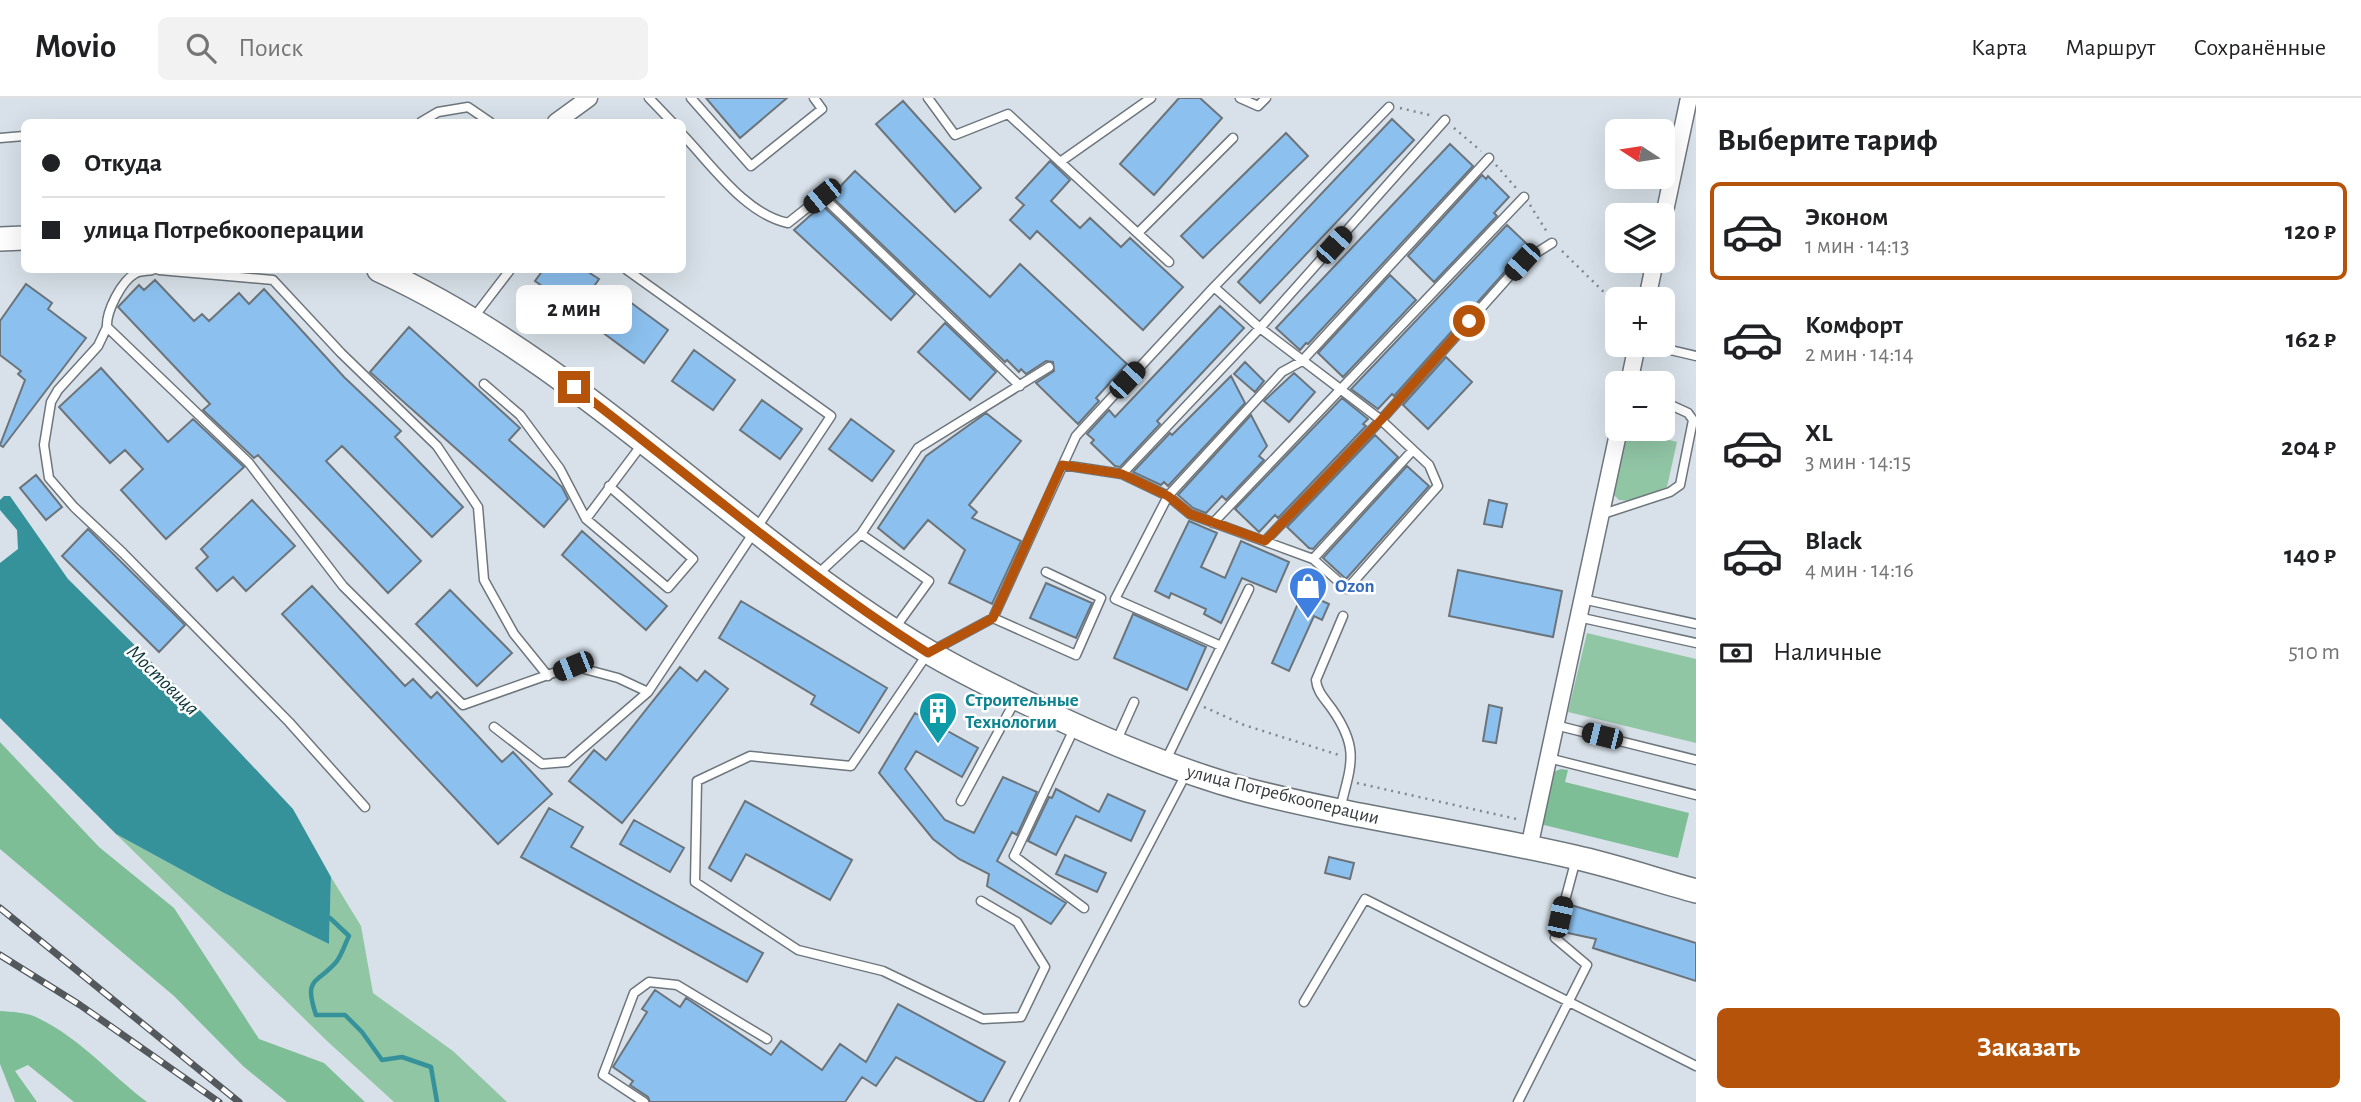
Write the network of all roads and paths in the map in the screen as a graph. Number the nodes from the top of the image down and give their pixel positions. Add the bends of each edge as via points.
1 (589, 98) edge
2 (649, 98) edge
3 (691, 98) edge
4 (814, 98) edge
5 (928, 98) edge
6 (1151, 98) edge
7 (1240, 98) edge
8 (1266, 98) edge
9 (1689, 98) edge
10 (1389, 107) dead end
11 (426, 119) edge
12 (486, 119) edge
13 (560, 119) edge
14 (669, 119) edge
15 (1445, 120) dead end
16 (21, 136) edge
17 (0, 138) edge
18 (686, 138) edge
19 (1233, 138) dead end
20 (1489, 158) dead end
21 (1060, 162) junction
22 (1524, 197) dead end
23 (1667, 203) edge
24 (1138, 233) junction
25 (21, 238) edge
26 (0, 239) edge
27 (1552, 243) dead end
28 (1169, 262) dead end
29 (136, 273) edge
30 (193, 273) edge
31 (385, 273) edge
32 (508, 273) edge
33 (631, 273) edge
34 (1214, 287) junction
35 (473, 319) junction
36 (107, 327) junction
37 (1260, 328) junction
38 (1675, 351) edge
39 (1696, 356) edge
40 (1302, 361) junction
41 (1049, 368) dead end
42 (484, 384) dead end
43 (1020, 386) junction
44 (1338, 389) junction
45 (1675, 407) edge
46 (1381, 420) junction
47 (644, 440) junction
48 (1616, 441) edge
49 (1413, 450) junction
50 (1062, 465) junction
51 (1122, 474) junction
52 (609, 486) junction
53 (1168, 496) junction
54 (1600, 516) junction
55 (586, 519) junction
56 (1213, 523) junction
57 (757, 530) junction
58 (861, 534) junction
59 (1265, 541) junction
60 (1312, 559) junction
61 (1046, 572) dead end
62 (816, 576) junction
63 (1249, 589) dead end
64 (1582, 599) junction
65 (1343, 616) dead end
66 (1578, 617) junction
67 (993, 618) junction
68 (1696, 624) edge
69 (894, 631) junction
70 (1696, 643) edge
71 (1221, 646) junction
72 (928, 653) junction
73 (548, 676) junction
74 (648, 692) junction
75 (1016, 698) junction
76 (1134, 702) dead end
77 (1194, 702) junction
78 (1555, 725) junction
79 (1076, 726) junction
80 (494, 727) dead end
81 (1115, 744) junction
82 (1548, 758) junction
83 (1352, 759) junction
84 (1696, 760) edge
85 (1164, 764) junction
86 (1187, 772) junction
87 (1347, 780) junction
88 (1696, 795) edge
89 (961, 800) dead end
90 (365, 807) dead end
91 (1339, 811) junction
92 (1534, 823) junction
93 (1529, 848) junction
94 (1577, 857) junction
95 (1696, 891) edge
96 (981, 901) dead end
97 (1084, 908) dead end
98 (1304, 1002) dead end
99 (1568, 1003) junction
100 (767, 1039) dead end
101 (1696, 1066) edge
102 (645, 1102) edge
103 (1014, 1102) edge
104 (1518, 1102) edge

1 - 13 street
2 - 14 lane
3 - 4 lane via 751,166 822,108
5 - 21 lane via 956,135 1008,114
6 - 21 lane
7 - 8 lane via 1258,106
9 - 23 street
10 - 34 lane
11 - 12 lane via 468,107
15 - 37 lane
16 - 17 lane
18 - 43 lane via 738,194 773,220 788,223 822,196
19 - 24 lane
20 - 40 lane
21 - 24 lane
22 - 44 lane
24 - 28 lane
25 - 26 main road
27 - 46 lane via 1522,262
29 - 36 lane via 110,307
30 - 73 lane via 273,280 437,446 478,508 484,580 514,634
31 - 35 main road, улица Потребкооперации
32 - 35 lane
33 - 57 lane via 831,416
34 - 37 lane
34 - 50 lane via 1076,436
35 - 47 main road, улица Потребкооперации
36 - 73 lane via 249,463 343,586 463,705
36 - 90 lane via 98,346 51,402 44,445 49,478 289,722
37 - 40 lane
37 - 51 lane
38 - 39 lane
40 - 44 lane
40 - 53 lane via 1282,372
41 - 43 lane
42 - 55 lane via 520,415 560,469
43 - 58 lane via 918,448
44 - 46 lane
44 - 56 lane
45 - 54 lane via 1693,420 1680,485
46 - 49 lane
46 - 59 lane
47 - 52 lane
47 - 57 main road, улица Потребкооперации
48 - 54 street
49 - 60 lane
49 - 60 lane via 1429,465 1438,486 1347,590
50 - 51 lane
50 - 67 lane
51 - 53 lane
52 - 55 lane
52 - 55 lane via 693,559 668,588
53 - 56 lane via 1190,514
53 - 71 lane via 1115,598
54 - 64 street
56 - 59 lane
57 - 62 main road, улица Потребкооперации
57 - 74 lane
58 - 62 lane
58 - 69 lane via 929,581
59 - 60 lane
61 - 67 lane via 1101,598 1076,656
62 - 69 main road, улица Потребкооперации
63 - 71 lane
64 - 66 street
64 - 68 lane
65 - 83 lane via 1316,680 1349,740
66 - 70 lane
66 - 78 street
67 - 72 lane
69 - 72 main road, улица Потребкооперации
71 - 77 lane
72 - 75 main road, улица Потребкооперации
72 - 96 lane via 851,765 750,756 697,780 695,882 798,950 883,971 983,1019 1021,1017 1045,967 1017,922
73 - 74 lane via 573,666
74 - 80 lane via 567,762 542,764
75 - 79 main road, улица Потребкооперации
75 - 89 lane
76 - 81 lane
77 - 83 path via 1244,725
77 - 85 lane
78 - 82 street
78 - 84 lane
79 - 81 main road, улица Потребкооперации
79 - 97 lane via 1014,856
81 - 85 main road, улица Потребкооперации
82 - 88 lane
82 - 92 street
83 - 87 lane
85 - 86 main road, улица Потребкооперации
86 - 91 main road, улица Потребкооперации
86 - 103 lane
87 - 91 lane
87 - 92 path
91 - 93 main road, улица Потребкооперации
92 - 93 street
93 - 94 main road, улица Потребкооперации
94 - 95 main road, улица Потребкооперации
94 - 99 lane via 1555,937 1587,965
98 - 99 lane via 1365,899
99 - 101 lane
99 - 104 lane
100 - 102 lane via 677,985 649,982 634,993 603,1075

